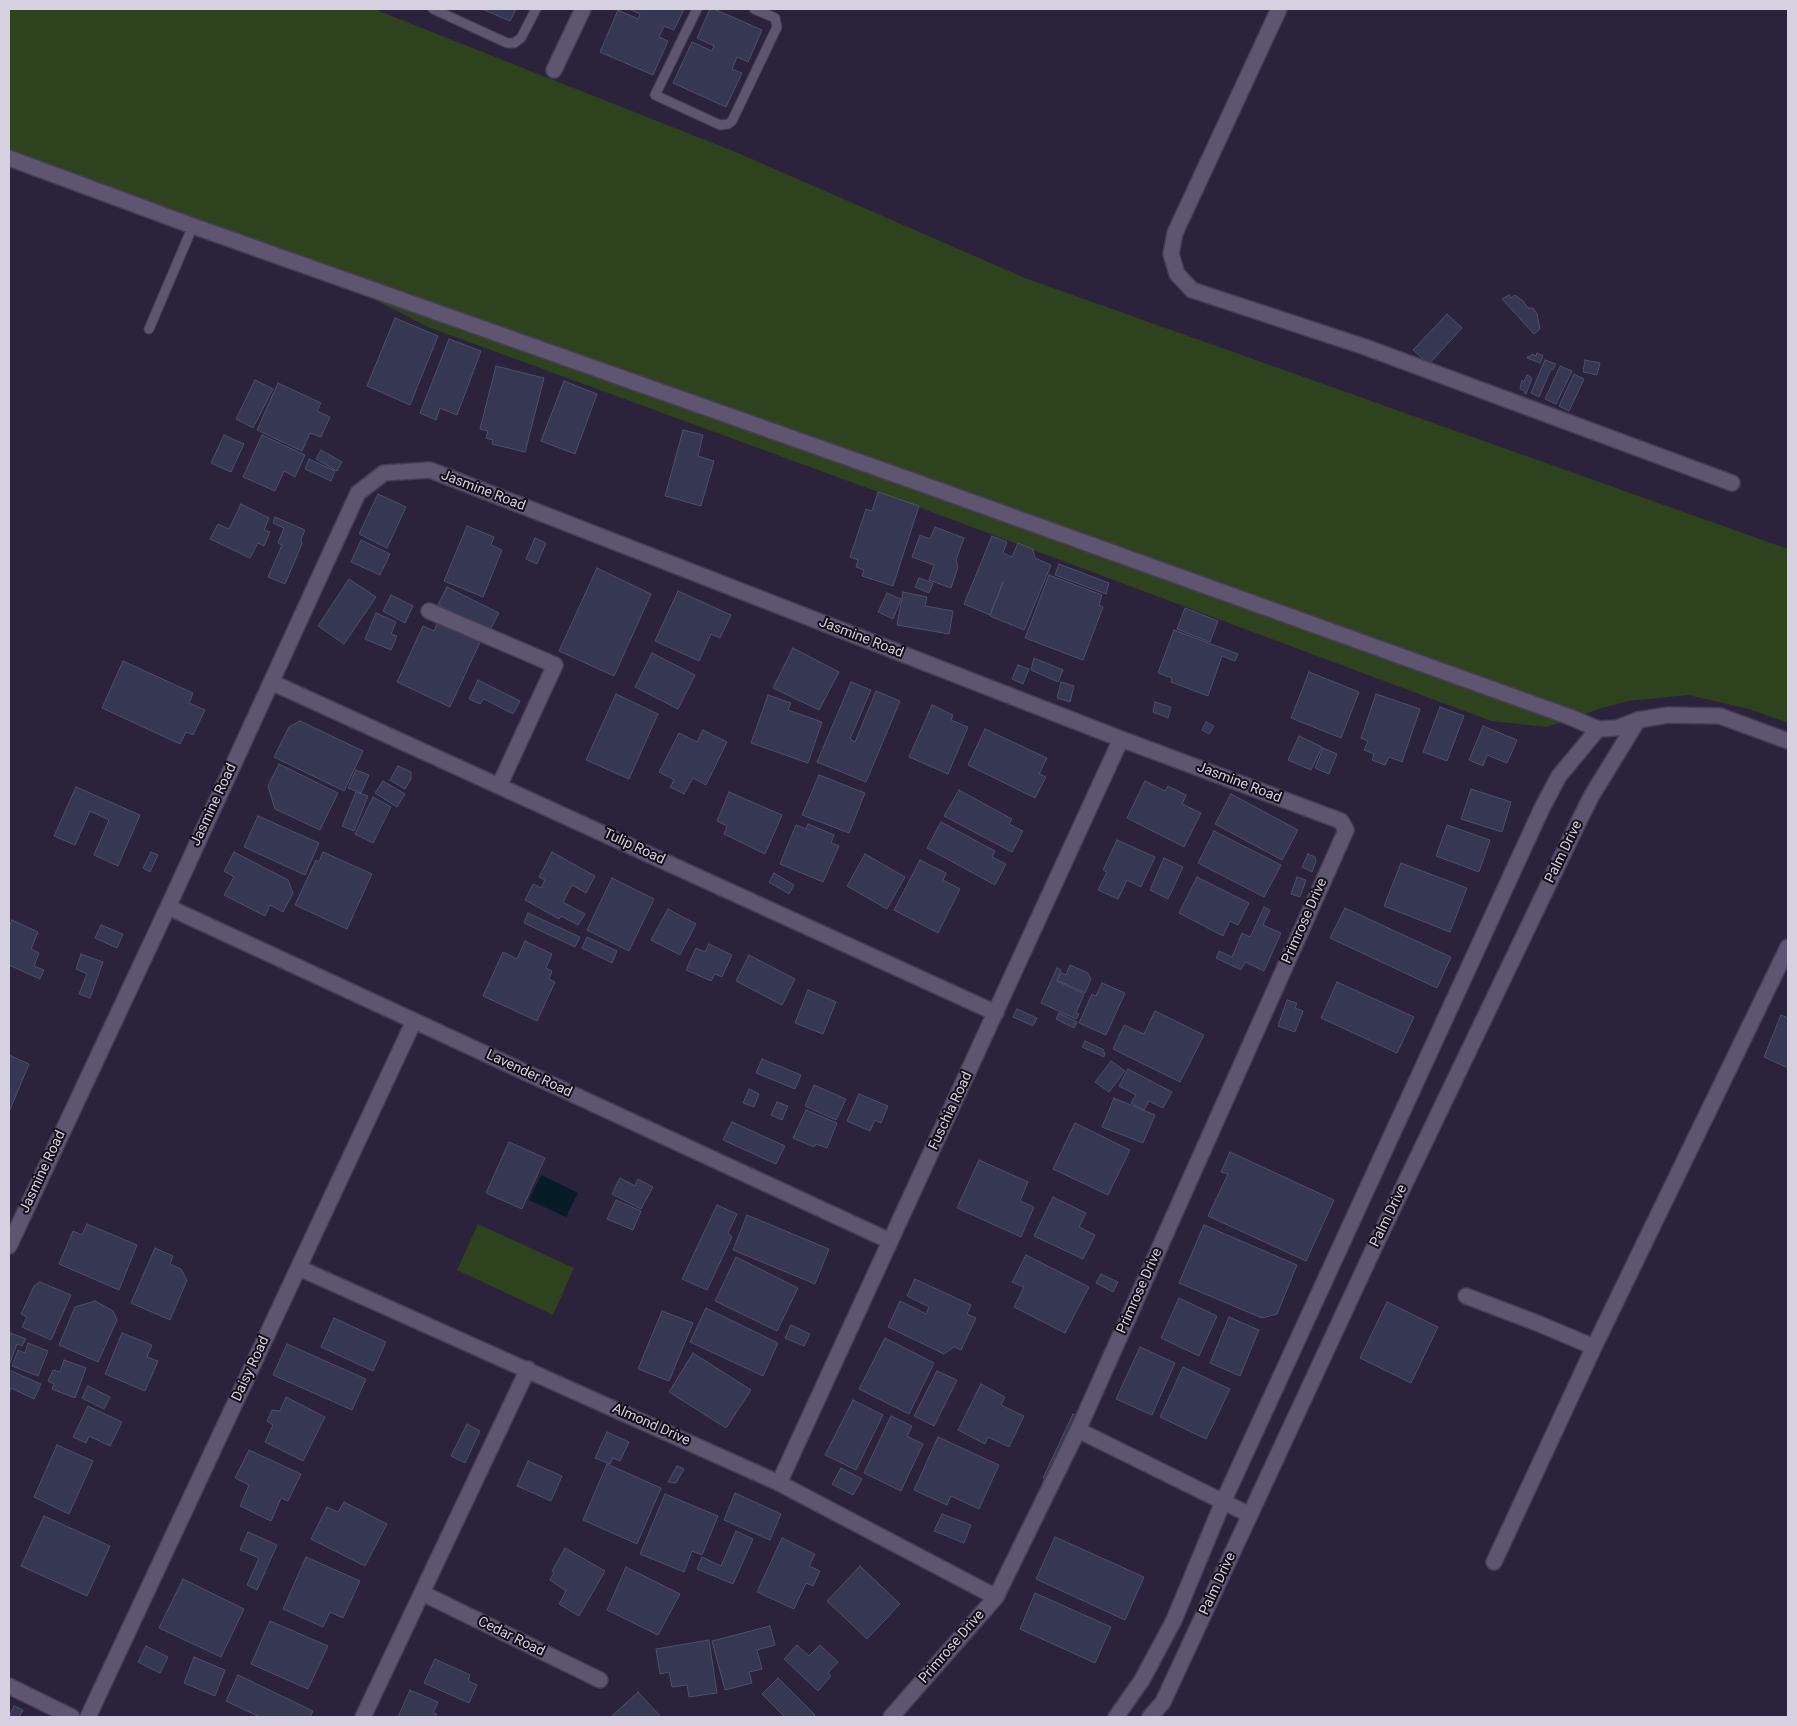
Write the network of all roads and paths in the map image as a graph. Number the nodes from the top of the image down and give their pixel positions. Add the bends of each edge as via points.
1 (536, 9) edge
2 (583, 9) edge
3 (697, 9) edge
4 (754, 9) edge
5 (1279, 9) edge
6 (437, 10) edge
7 (554, 70) dead end
8 (9, 158) edge
9 (193, 226) junction
10 (149, 329) dead end
11 (1732, 483) dead end
12 (430, 611) dead end
13 (271, 682) junction
14 (1638, 720) junction
15 (1598, 729) junction
16 (1121, 739) junction
17 (1788, 742) edge
18 (499, 786) junction
19 (1343, 837) joint
20 (168, 907) junction
21 (1788, 948) edge
22 (996, 1013) junction
23 (414, 1021) junction
24 (890, 1242) junction
25 (9, 1246) edge
26 (299, 1268) junction
27 (1466, 1296) dead end
28 (1594, 1348) junction
29 (528, 1369) junction
30 (1078, 1430) junction
31 (779, 1483) junction
32 (1224, 1502) junction
33 (1250, 1515) junction
34 (1494, 1562) dead end
35 (422, 1593) junction
36 (996, 1597) junction
37 (600, 1680) dead end
38 (9, 1686) edge
39 (72, 1717) edge
40 (88, 1717) edge
41 (363, 1717) edge
42 (891, 1717) edge
43 (1116, 1717) edge
44 (1150, 1717) edge

1 - 6 lane via 521,38 514,44 507,44
2 - 7 street
3 - 4 lane via 656,95 720,125 732,121 777,27 775,18
5 - 11 street via 1175,233 1171,254 1177,274 1192,290 1365,347
8 - 9 street
9 - 10 lane
9 - 15 street via 922,484
12 - 18 street via 555,665
13 - 16 street, Jasmine Road via 358,492 384,473 430,470
13 - 18 street, Tulip Road
13 - 20 street, Jasmine Road
14 - 15 street via 1617,728
14 - 17 street via 1668,715 1720,716
14 - 33 street, Palm Drive via 1592,795 1373,1250
15 - 32 street, Palm Drive via 1559,776 1542,808
16 - 19 street, Jasmine Road via 1341,821 1346,830
16 - 22 street, Fuschia Road
18 - 22 street, Tulip Road
19 - 30 street, Primrose Drive
20 - 23 street, Lavender Road
20 - 25 street, Jasmine Road
21 - 28 street
22 - 24 street, Fuschia Road
23 - 24 street, Lavender Road
23 - 26 street, Daisy Road
24 - 31 street, Fuschia Road
26 - 29 street, Almond Drive
26 - 40 street, Daisy Road
27 - 28 street
28 - 34 street
29 - 31 street, Almond Drive
29 - 35 street
30 - 32 street
30 - 36 street, Primrose Drive
31 - 36 street, Almond Drive
32 - 33 street
32 - 43 street, Palm Drive via 1174,1620 1142,1680
33 - 44 street, Palm Drive via 1163,1702
35 - 37 street, Cedar Road
35 - 41 street
36 - 42 street, Primrose Drive
38 - 39 street

